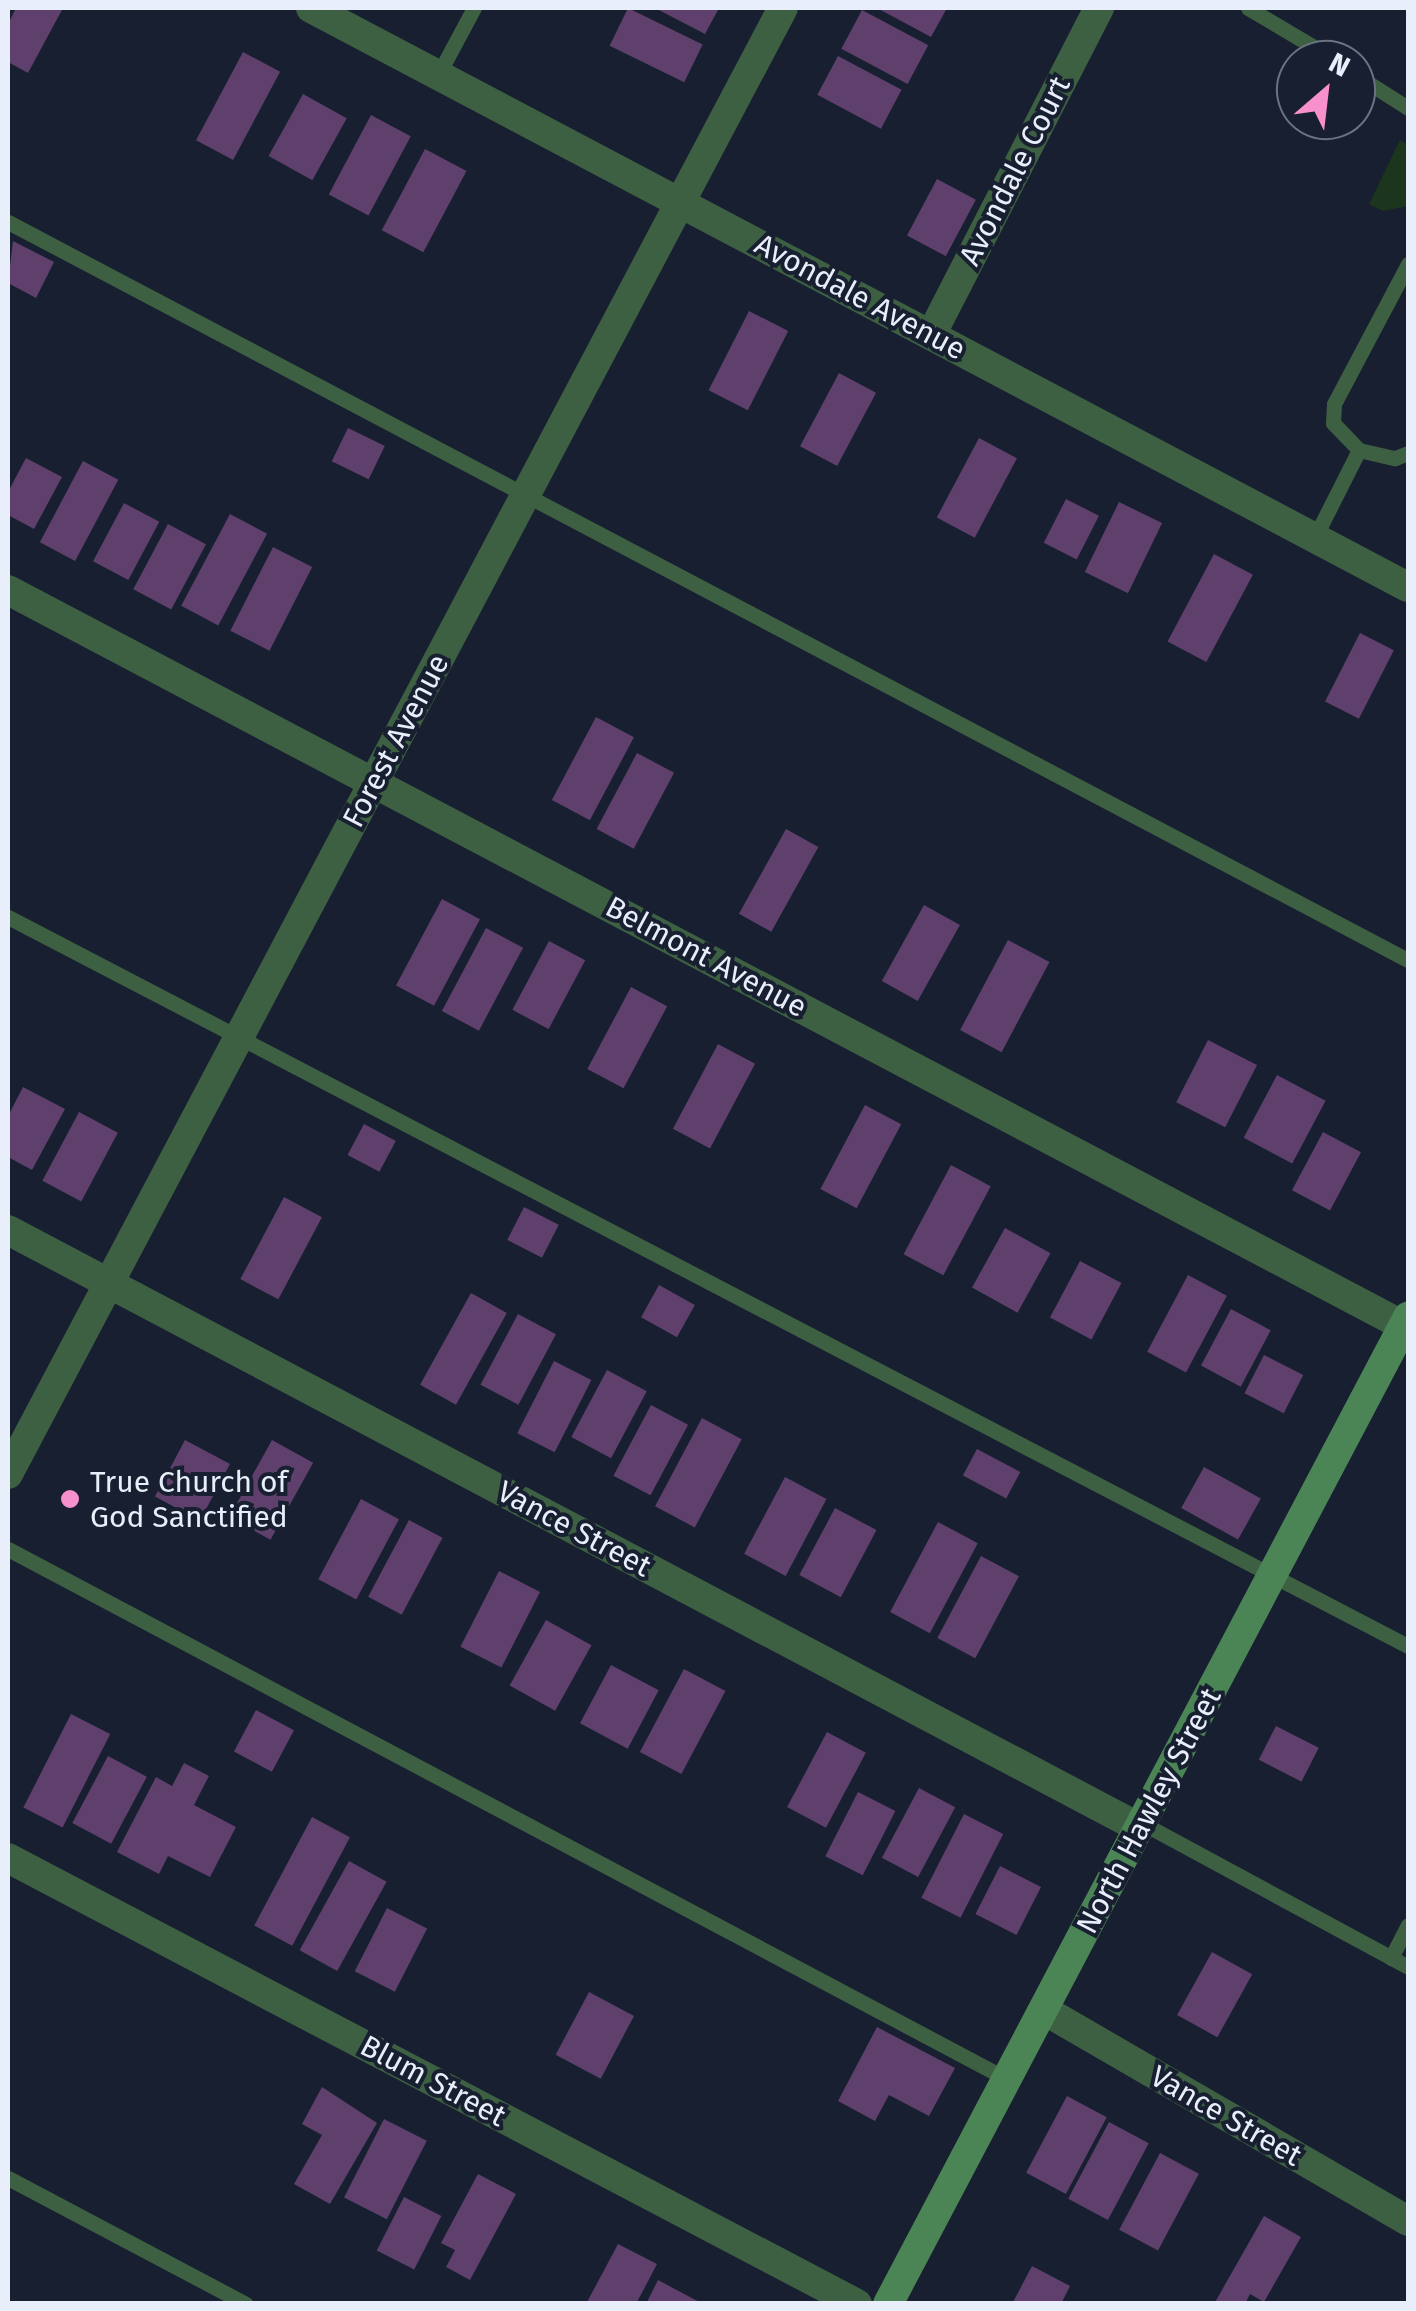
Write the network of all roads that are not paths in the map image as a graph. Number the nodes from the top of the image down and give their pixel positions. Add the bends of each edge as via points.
1 (311, 8) edge
2 (474, 8) edge
3 (783, 8) edge
4 (1099, 8) edge
5 (1248, 8) edge
6 (1302, 40) edge
7 (438, 75) junction
8 (1376, 88) edge
9 (1408, 108) edge
10 (680, 203) junction
11 (8, 222) edge
12 (1408, 264) edge
13 (931, 335) junction
14 (1359, 450) junction
15 (1408, 453) edge
16 (524, 498) junction
17 (1314, 537) junction
18 (1408, 587) edge
19 (8, 590) edge
20 (373, 784) junction
21 (8, 917) edge
22 (1408, 960) edge
23 (237, 1040) junction
24 (8, 1230) edge
25 (108, 1284) junction
26 (1405, 1328) edge
27 (8, 1474) edge
28 (8, 1550) edge
29 (1272, 1575) junction
30 (1408, 1646) edge
31 (1141, 1825) junction
32 (8, 1858) edge
33 (1408, 1926) edge
34 (1391, 1958) junction
35 (1408, 1968) edge
36 (1044, 2010) junction
37 (1007, 2079) junction
38 (8, 2178) edge
39 (1408, 2221) edge
40 (246, 2304) edge
41 (857, 2304) edge
42 (888, 2304) edge

1 - 7 street, Avondale Avenue
2 - 7 lane
3 - 10 street, Forest Avenue
4 - 13 street, Avondale Court
5 - 6 lane
7 - 10 street, Avondale Avenue
8 - 9 lane
10 - 13 street, Avondale Avenue
10 - 16 street, Forest Avenue
11 - 16 lane
12 - 14 lane via 1334,404 1333,423
13 - 17 street, Avondale Avenue
14 - 15 lane via 1395,458
14 - 17 lane
16 - 20 street, Forest Avenue
16 - 22 lane
17 - 18 street, Avondale Avenue
19 - 20 street, Belmont Avenue
20 - 23 street, Forest Avenue
20 - 26 street, Belmont Avenue
21 - 23 lane
23 - 25 street, Forest Avenue
23 - 29 lane
24 - 25 street, Vance Street
25 - 27 street, Forest Avenue
25 - 31 street, Vance Street
26 - 29 street, North Hawley Street
28 - 37 lane
29 - 30 lane
29 - 31 street, North Hawley Street
31 - 34 lane
31 - 36 street, North Hawley Street
32 - 41 street, Blum Street
33 - 34 lane
34 - 35 lane
36 - 37 street, North Hawley Street
36 - 39 street, Vance Street
37 - 42 street, North Hawley Street
38 - 40 lane

